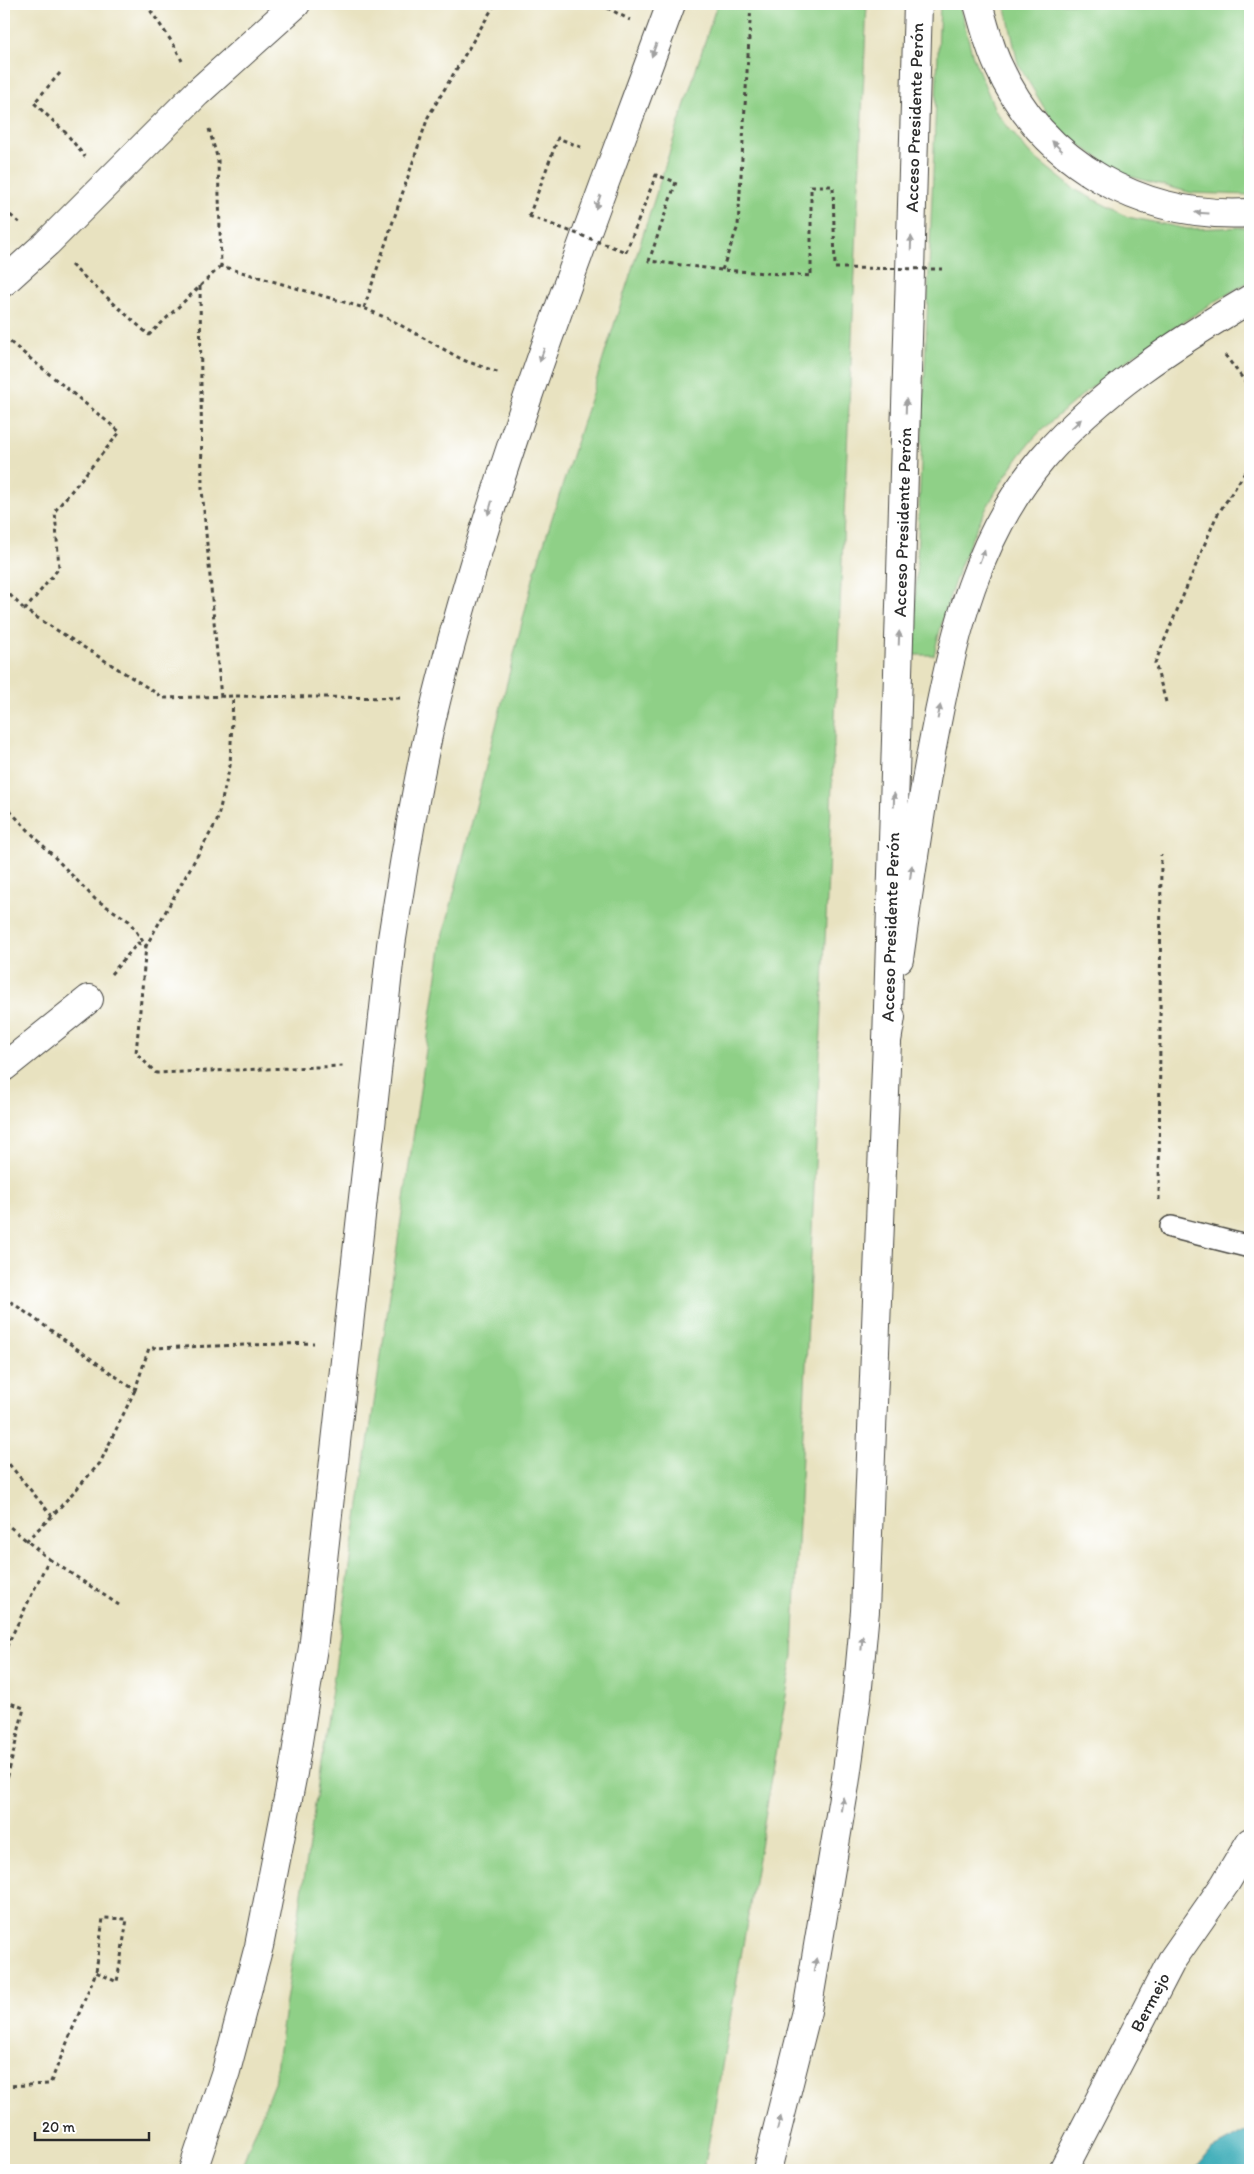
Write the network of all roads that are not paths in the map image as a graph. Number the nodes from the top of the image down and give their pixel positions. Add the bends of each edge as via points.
1 (296, 4) edge
2 (671, 4) edge
3 (918, 4) edge
4 (978, 4) edge
5 (1250, 213) edge
6 (4, 282) edge
7 (1250, 299) edge
8 (89, 999) road end
9 (887, 1042) junction
10 (4, 1067) edge
11 (1171, 1227) road end
12 (1250, 1247) edge
13 (1250, 1842) edge
14 (193, 2170) edge
15 (767, 2170) edge
16 (1063, 2170) edge

1 - 6 main road via 197,93
2 -> 14 main road via 494,493 437,698 391,944 314,1641 293,1773 259,1946 226,2070
9 -> 3 main road, Acceso Presidente Perón
5 -> 4 main road via 1190,212 1149,201 1104,183 1073,162 1030,120 1012,93 998,65
9 -> 7 main road via 922,797 943,686 956,631 987,544 1024,484 1065,434 1144,367 1203,326
8 - 10 main road
15 -> 9 main road via 807,2011 857,1697 865,1602
11 - 12 lane
13 - 16 main road, Bermejo via 1172,1960

